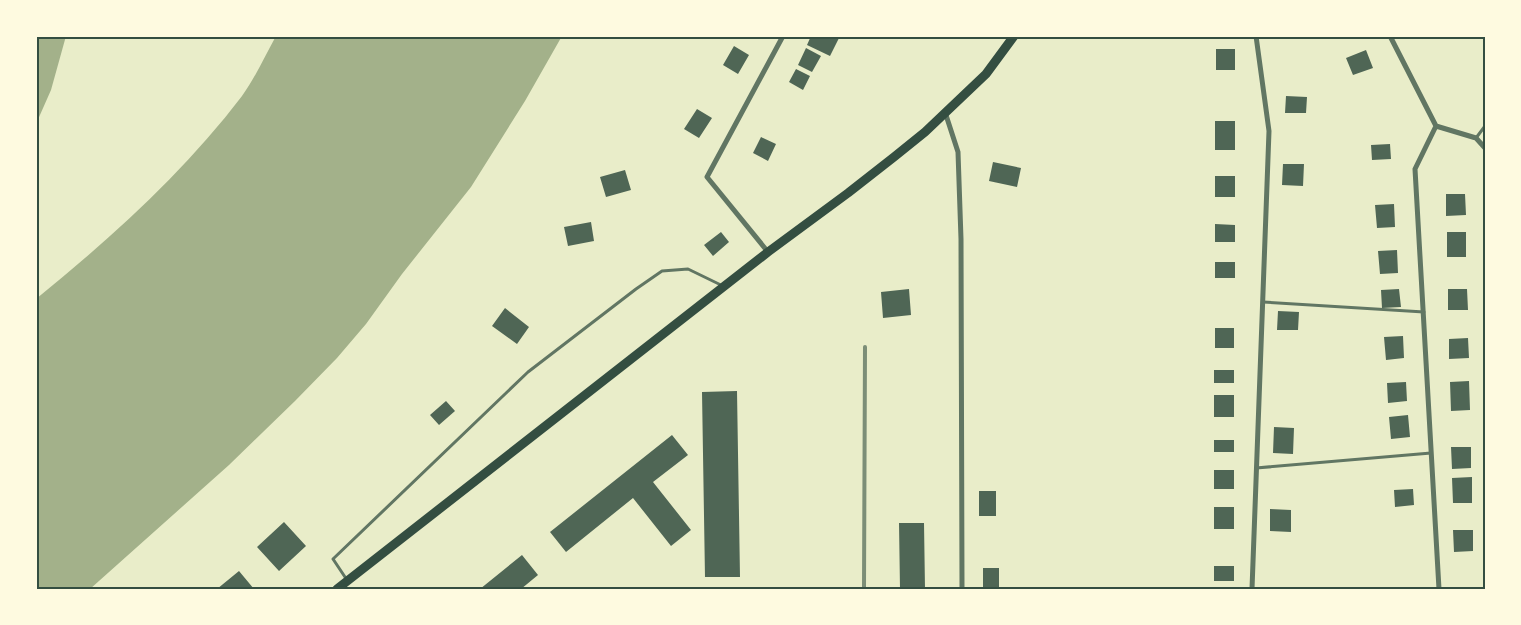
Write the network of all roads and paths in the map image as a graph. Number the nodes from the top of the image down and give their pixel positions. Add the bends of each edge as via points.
1 (783, 36) edge
2 (1014, 36) edge
3 (1256, 36) edge
4 (1390, 36) edge
5 (945, 112) junction
6 (1436, 126) junction
7 (1485, 126) edge
8 (1476, 138) junction
9 (1485, 148) edge
10 (768, 252) junction
11 (723, 287) junction
12 (1262, 302) junction
13 (1424, 312) junction
14 (1432, 453) junction
15 (1256, 468) junction
16 (347, 580) junction
17 (337, 589) edge
18 (962, 589) edge
19 (1252, 589) edge
20 (1439, 589) edge

1 - 10 street via 708,177
2 - 5 main road via 986,74
3 - 12 street via 1269,131
4 - 6 street
5 - 10 main road via 886,163
5 - 18 street via 958,152 960,184
6 - 8 street
6 - 13 street via 1416,169
7 - 8 lane
8 - 9 street
10 - 11 main road
11 - 16 main road
11 - 16 lane via 688,269 662,271 528,372 333,559
12 - 13 lane
12 - 15 street
13 - 14 street
14 - 15 lane
14 - 20 street
15 - 19 street
16 - 17 main road

